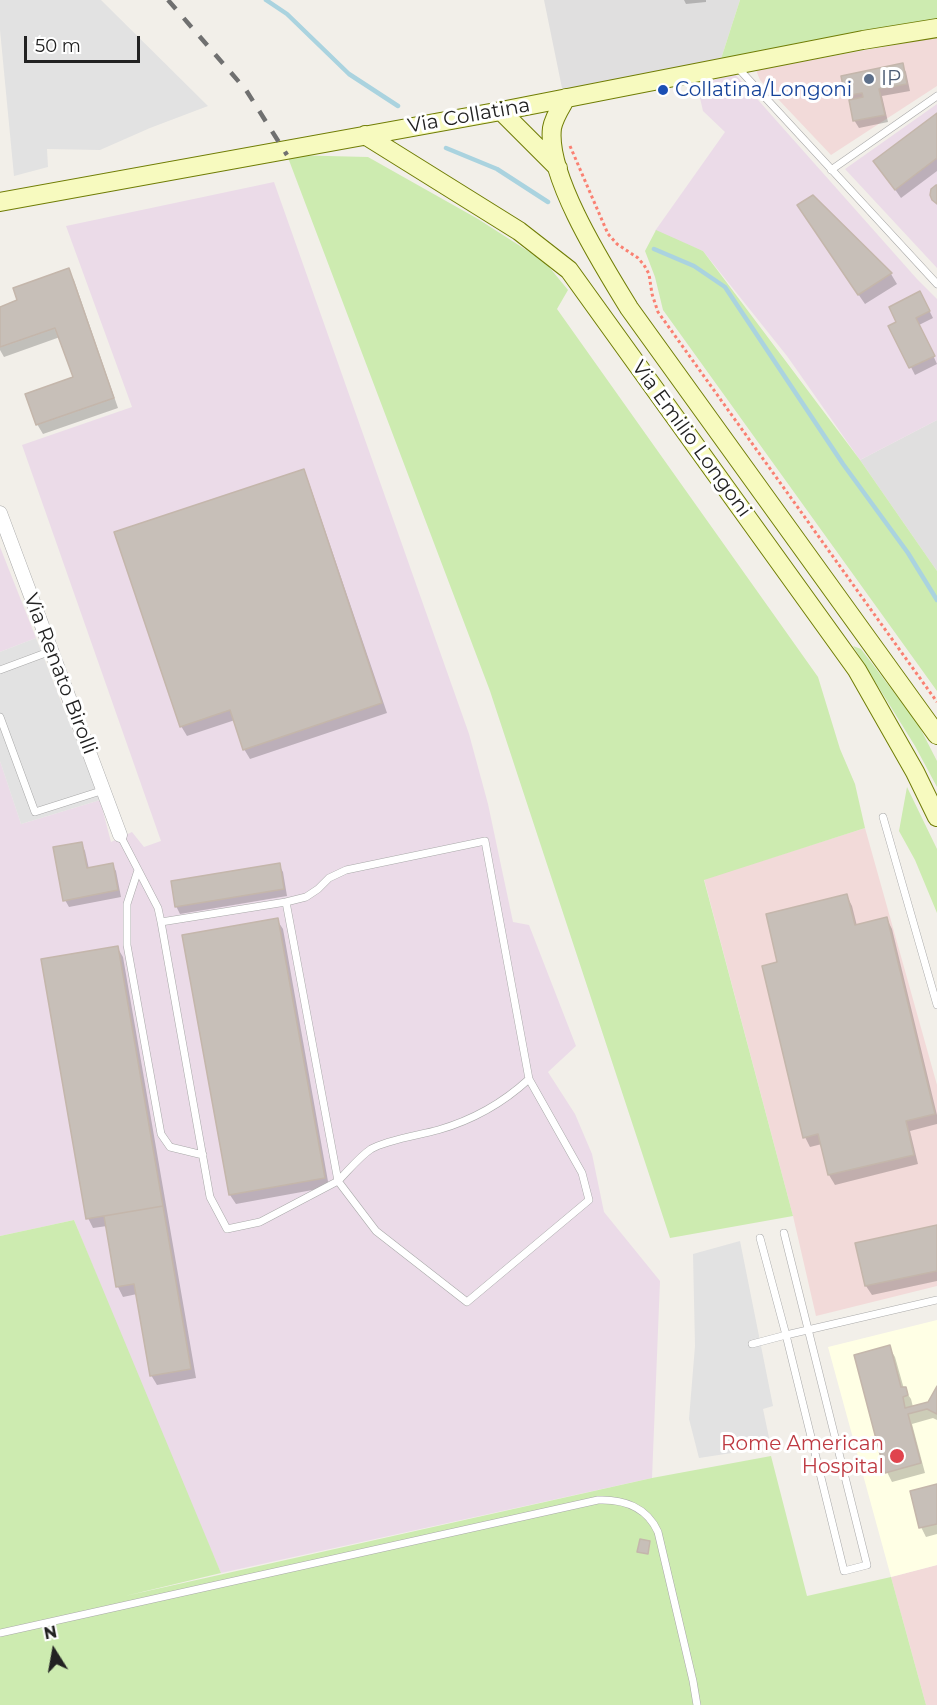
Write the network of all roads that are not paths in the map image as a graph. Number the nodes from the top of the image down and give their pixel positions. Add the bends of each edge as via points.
1 (937, 28) edge
2 (736, 66) junction
3 (937, 96) edge
4 (566, 98) junction
5 (501, 111) junction
6 (365, 135) junction
7 (558, 168) junction
8 (831, 170) junction
9 (0, 202) edge
10 (937, 284) edge
11 (0, 513) edge
12 (51, 651) junction
13 (0, 670) edge
14 (0, 717) edge
15 (937, 735) edge
16 (104, 790) junction
17 (883, 817) dead end
18 (937, 817) edge
19 (120, 835) joint
20 (138, 870) junction
21 (286, 902) junction
22 (161, 922) junction
23 (937, 1005) edge
24 (529, 1078) junction
25 (203, 1155) junction
26 (338, 1181) junction
27 (784, 1233) dead end
28 (760, 1238) dead end
29 (937, 1300) edge
30 (808, 1330) junction
31 (786, 1335) junction
32 (752, 1344) dead end
33 (0, 1633) edge
34 (697, 1705) edge

1 - 2 street, Via Collatina
2 - 4 street, Via Collatina
2 - 8 lane
3 - 8 lane
4 - 5 street, Via Collatina
4 - 7 street, Via Emilio Longoni via 552,130
5 - 6 street, Via Collatina
5 - 7 street
6 - 9 street, Via Collatina
6 - 18 street, Via Emilio Longoni via 519,231 569,270 857,669
7 - 15 street, Via Emilio Longoni via 574,210 630,308
8 - 10 lane
11 - 12 street, Via Renato Birolli
12 - 13 lane
12 - 16 street, Via Renato Birolli
14 - 16 lane via 35,812
16 - 19 street, Via Renato Birolli
17 - 23 lane
19 - 20 lane
20 - 22 lane
20 - 25 lane via 127,904 128,945 161,1134 170,1147
21 - 22 lane
21 - 24 lane via 306,897 346,870 485,841
21 - 26 lane
22 - 25 lane
24 - 26 lane via 509,1097 478,1115 372,1149
24 - 26 lane via 582,1173 589,1200 466,1302 376,1232
25 - 26 lane via 210,1197 228,1229 260,1222
27 - 30 lane
28 - 31 lane
29 - 30 lane
30 - 31 lane
30 - 31 lane via 867,1565 844,1571
31 - 32 lane
33 - 34 lane via 608,1499 644,1512 658,1532

